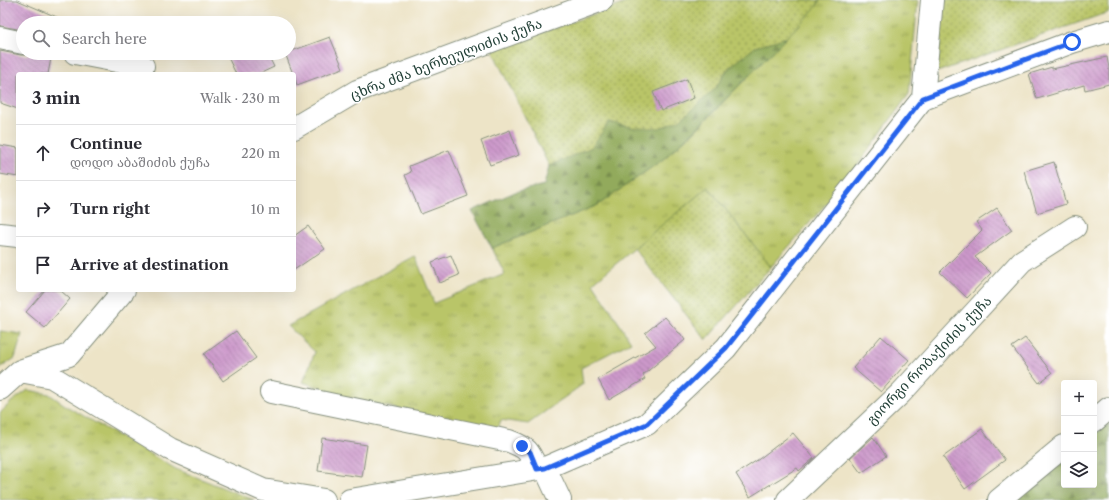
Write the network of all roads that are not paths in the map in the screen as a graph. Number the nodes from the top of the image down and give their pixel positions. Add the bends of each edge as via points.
1 (602, 0) edge
2 (932, 0) edge
3 (1109, 31) edge
4 (0, 38) edge
5 (16, 41) edge
6 (112, 60) edge
7 (143, 66) dead end
8 (923, 98) junction
9 (296, 127) edge
10 (1075, 227) dead end
11 (0, 234) edge
12 (16, 236) edge
13 (122, 292) edge
14 (20, 371) junction
15 (0, 390) edge
16 (271, 392) dead end
17 (1109, 408) edge
18 (1097, 418) edge
19 (1061, 448) edge
20 (541, 468) junction
21 (397, 497) edge
22 (324, 500) edge
23 (350, 500) edge
24 (560, 500) edge
25 (788, 500) edge
26 (999, 500) edge

1 - 9 street, ცხრა ძმა ხერხეულიძის ქუჩა via 357,91
2 - 8 street
3 - 8 street via 1072,42
4 - 5 street
6 - 7 street
8 - 20 street via 726,348 647,424
10 - 25 street, გიორგი რობაქიძის ქუჩა via 1022,261 901,393
11 - 12 street
13 - 14 street via 70,355
14 - 15 street
14 - 22 street via 52,377 170,449 264,490
16 - 20 street via 510,441 530,452
17 - 18 street
19 - 26 street
20 - 21 street
20 - 24 street
21 - 23 street

